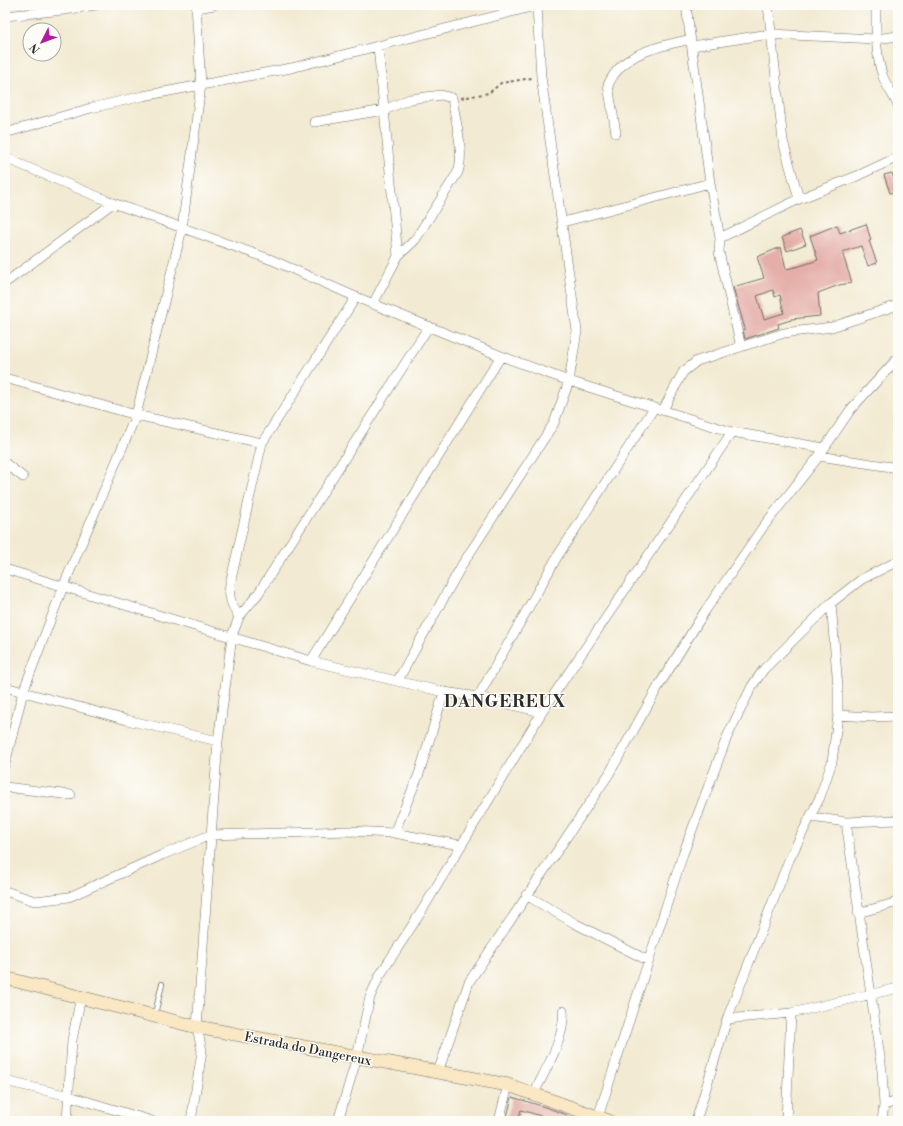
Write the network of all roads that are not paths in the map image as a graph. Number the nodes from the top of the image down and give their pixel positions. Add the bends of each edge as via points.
1 (96, 5) edge
2 (214, 5) edge
3 (686, 5) edge
4 (768, 5) edge
5 (876, 5) edge
6 (538, 6) edge
7 (197, 7) edge
8 (64, 8) edge
9 (5, 16) edge
10 (770, 34) junction
11 (898, 36) edge
12 (876, 39) junction
13 (692, 43) junction
14 (378, 46) junction
15 (201, 85) junction
16 (898, 104) edge
17 (384, 110) junction
18 (314, 122) dead end
19 (5, 132) edge
20 (616, 134) dead end
21 (898, 157) edge
22 (5, 158) edge
23 (710, 183) junction
24 (799, 199) junction
25 (113, 203) junction
26 (563, 222) junction
27 (182, 229) junction
28 (720, 238) junction
29 (398, 256) junction
30 (5, 283) edge
31 (356, 297) junction
32 (373, 304) junction
33 (898, 305) edge
34 (429, 326) junction
35 (740, 347) junction
36 (501, 356) junction
37 (898, 358) edge
38 (5, 378) edge
39 (569, 381) junction
40 (658, 409) junction
41 (136, 415) junction
42 (732, 432) junction
43 (262, 443) junction
44 (821, 452) junction
45 (5, 463) edge
46 (898, 468) edge
47 (23, 477) dead end
48 (898, 561) edge
49 (5, 569) edge
50 (63, 587) junction
51 (831, 603) junction
52 (239, 617) junction
53 (232, 636) junction
54 (311, 661) junction
55 (398, 680) junction
56 (5, 687) edge
57 (23, 692) junction
58 (444, 692) junction
59 (478, 697) junction
60 (542, 712) junction
61 (838, 715) junction
62 (898, 716) edge
63 (218, 741) junction
64 (5, 764) edge
65 (5, 787) edge
66 (72, 795) dead end
67 (811, 817) junction
68 (898, 820) edge
69 (846, 822) junction
70 (394, 833) junction
71 (210, 835) junction
72 (460, 845) junction
73 (5, 891) edge
74 (526, 895) junction
75 (898, 902) edge
76 (858, 913) junction
77 (649, 961) junction
78 (5, 978) edge
79 (162, 984) dead end
80 (898, 988) edge
81 (871, 994) junction
82 (81, 998) junction
83 (563, 1011) dead end
84 (791, 1013) junction
85 (154, 1016) junction
86 (727, 1019) junction
87 (197, 1027) junction
88 (357, 1057) junction
89 (438, 1072) junction
90 (5, 1081) edge
91 (508, 1085) junction
92 (534, 1093) junction
93 (69, 1096) junction
94 (898, 1101) edge
95 (884, 1105) junction
96 (603, 1119) edge
97 (67, 1121) edge
98 (152, 1121) edge
99 (191, 1121) edge
100 (338, 1121) edge
101 (499, 1121) edge
102 (696, 1121) edge
103 (786, 1121) edge
104 (882, 1121) edge

1 - 8 street
2 - 7 street
3 - 13 street
4 - 10 street
5 - 12 street
6 - 14 street
6 - 26 street via 541,77
7 - 15 street
8 - 9 street
10 - 12 street
10 - 13 street
10 - 24 street via 785,155
11 - 12 street
12 - 16 street via 883,76
13 - 20 street via 636,54 618,69 608,85
13 - 23 street
14 - 15 street via 291,68
14 - 17 street
15 - 19 street via 91,108
15 - 27 street
17 - 18 street
17 - 29 street
17 - 29 street via 410,99 441,95 452,98 461,159 458,172 416,240
21 - 24 street
22 - 25 street
23 - 26 street
23 - 28 street
24 - 28 street
25 - 27 street
25 - 30 street
26 - 39 street via 577,331
27 - 31 street via 272,260
27 - 41 street
28 - 35 street via 719,252
29 - 32 street
31 - 32 street
31 - 43 street
32 - 34 street
33 - 35 street via 843,324 784,333
34 - 36 street
34 - 52 street via 258,594
35 - 40 street via 689,366
36 - 39 street
36 - 54 street
37 - 44 street via 851,409
38 - 41 street
39 - 40 street
39 - 55 street via 554,423 462,565
40 - 42 street
40 - 59 street via 557,557
41 - 43 street
41 - 50 street
42 - 44 street
42 - 60 street
43 - 52 street via 228,594
44 - 46 street
44 - 74 street via 763,527 705,611 609,774
45 - 47 street
48 - 51 street via 862,579
49 - 50 street
50 - 53 street
50 - 57 street
51 - 61 street
51 - 77 street via 764,669 738,711 683,854
52 - 53 street
53 - 54 street
53 - 63 street
54 - 55 street
55 - 58 street
56 - 57 street
57 - 63 street
57 - 64 street
58 - 59 street
58 - 70 street via 419,774
59 - 60 street
60 - 72 street
61 - 62 street
61 - 67 street via 832,762
63 - 71 street
65 - 66 street
67 - 69 street
67 - 86 street via 790,860
68 - 69 street
69 - 76 street
70 - 71 street via 349,831
70 - 72 street
71 - 73 street via 69,897 35,901
71 - 87 street
72 - 88 street via 374,986
74 - 77 street
74 - 89 street via 465,990
75 - 76 street
76 - 81 street
77 - 96 street
78 - 82 main road, Estrada do Dangereux
79 - 85 lane
80 - 81 street
81 - 84 street
81 - 95 street
82 - 85 main road, Estrada do Dangereux
82 - 93 street via 72,1040
83 - 92 street via 564,1021 555,1049
84 - 86 street
84 - 103 street
85 - 87 main road, Estrada do Dangereux
86 - 102 street
87 - 88 main road, Estrada do Dangereux
87 - 99 street via 202,1051
88 - 89 main road, Estrada do Dangereux
88 - 100 street
89 - 91 main road, Estrada do Dangereux
90 - 93 street
91 - 92 main road, Estrada do Dangereux
91 - 101 street
92 - 96 main road, Estrada do Dangereux
93 - 97 street
93 - 98 street
94 - 95 street
95 - 104 street

